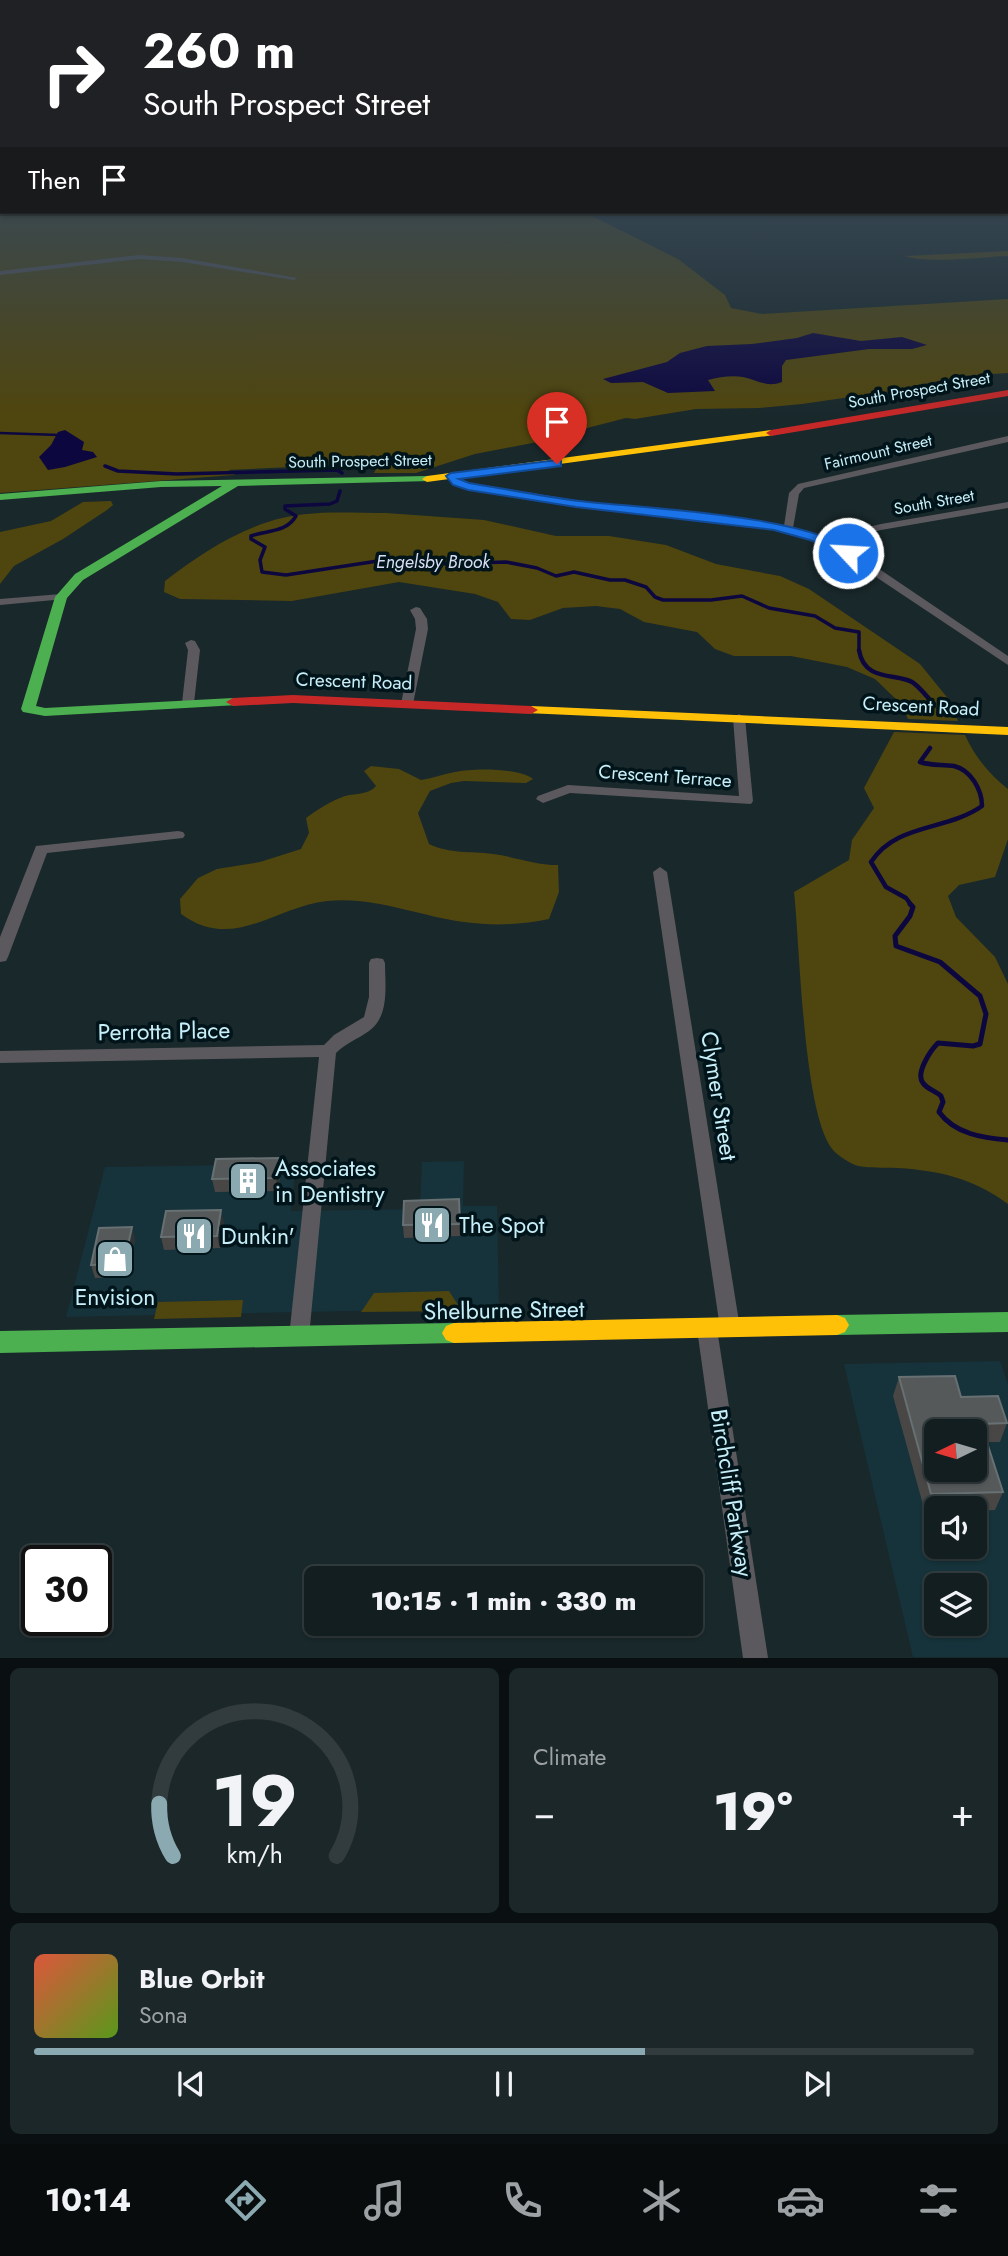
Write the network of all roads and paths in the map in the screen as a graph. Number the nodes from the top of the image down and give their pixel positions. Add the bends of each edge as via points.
1 (101, 261) edge
2 (191, 261) edge
3 (0, 273) edge
4 (294, 278) dead end
5 (1008, 393) edge
6 (1008, 439) edge
7 (451, 476) junction
8 (238, 481) junction
9 (0, 497) edge
10 (1008, 505) edge
11 (788, 530) junction
12 (825, 541) junction
13 (61, 597) junction
14 (0, 602) edge
15 (416, 610) dead end
16 (191, 643) dead end
17 (1008, 661) edge
18 (188, 703) junction
19 (407, 704) junction
20 (739, 719) junction
21 (1008, 731) edge
22 (543, 799) dead end
23 (178, 835) dead end
24 (660, 872) dead end
25 (0, 957) edge
26 (377, 963) dead end
27 (328, 1051) junction
28 (0, 1057) edge
29 (1008, 1322) edge
30 (707, 1328) junction
31 (730, 1328) junction
32 (299, 1337) junction
33 (0, 1342) edge
34 (756, 1657) edge

1 - 3 street
2 - 4 street
5 - 7 street, South Prospect Street via 741,438
6 - 11 street, Fairmount Street via 801,486 795,489
7 - 8 street, South Prospect Street
7 - 11 street via 468,486 576,504
8 - 9 street, South Prospect Street
8 - 13 street, Crescent Road via 104,559
10 - 12 street, South Street
11 - 12 street
12 - 17 street via 859,559
13 - 14 street
13 - 18 street, Crescent Road via 28,709 45,712
15 - 19 street via 422,629
16 - 18 street
18 - 19 street, Crescent Road via 278,699
19 - 20 street, Crescent Road
20 - 21 street, Crescent Road
20 - 22 street, Crescent Terrace via 746,801 568,789
23 - 25 street via 41,849
24 - 31 street, Clymer Street
26 - 27 street via 375,1013
27 - 28 street, Perrotta Place
27 - 32 street
29 - 31 street, Shelburne Street
30 - 31 street, Shelburne Street
30 - 32 street, Shelburne Street
30 - 34 street, Birchcliff Parkway
32 - 33 street, Shelburne Street

